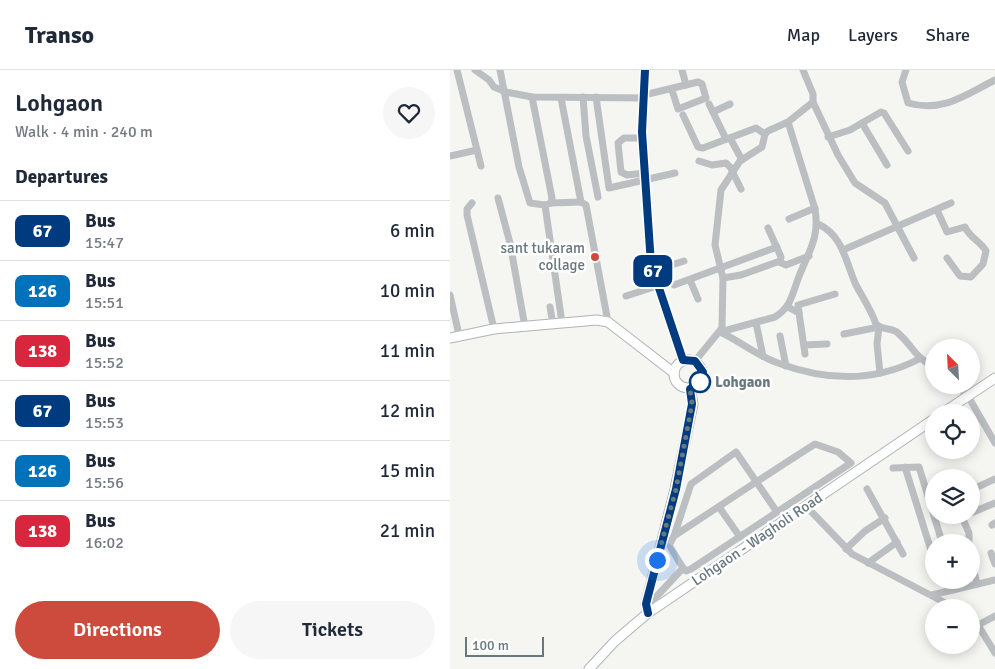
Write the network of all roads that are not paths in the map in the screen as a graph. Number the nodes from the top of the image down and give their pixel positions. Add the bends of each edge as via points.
1 (457, 70) edge
2 (475, 70) edge
3 (500, 70) edge
4 (645, 70) edge
5 (682, 70) edge
6 (803, 70) edge
7 (906, 70) edge
8 (995, 80) edge
9 (686, 85) junction
10 (672, 90) junction
11 (506, 92) junction
12 (644, 96) junction
13 (532, 97) junction
14 (583, 97) junction
15 (596, 97) junction
16 (562, 98) junction
17 (813, 102) junction
18 (709, 104) dead end
19 (730, 104) dead end
20 (713, 112) junction
21 (683, 115) dead end
22 (788, 122) junction
23 (862, 123) junction
24 (765, 134) junction
25 (828, 137) junction
26 (643, 138) junction
27 (728, 139) junction
28 (477, 150) junction
29 (908, 150) dead end
30 (450, 156) edge
31 (742, 160) junction
32 (699, 161) dead end
33 (887, 165) dead end
34 (481, 166) dead end
35 (732, 170) junction
36 (645, 173) junction
37 (675, 173) dead end
38 (646, 182) junction
39 (741, 189) dead end
40 (598, 197) dead end
41 (498, 198) dead end
42 (581, 202) junction
43 (472, 203) dead end
44 (951, 203) dead end
45 (548, 204) junction
46 (815, 208) junction
47 (936, 210) junction
48 (789, 219) dead end
49 (818, 224) junction
50 (768, 228) dead end
51 (898, 228) junction
52 (777, 247) junction
53 (843, 250) junction
54 (809, 256) junction
55 (914, 258) dead end
56 (947, 258) dead end
57 (684, 261) dead end
58 (779, 262) junction
59 (721, 269) junction
60 (653, 271) junction
61 (723, 278) junction
62 (690, 280) junction
63 (674, 285) dead end
64 (657, 286) junction
65 (835, 294) dead end
66 (450, 295) edge
67 (626, 296) dead end
68 (698, 299) dead end
69 (550, 307) dead end
70 (788, 307) junction
71 (799, 313) junction
72 (608, 322) junction
73 (756, 323) junction
74 (558, 324) junction
75 (525, 327) junction
76 (880, 327) junction
77 (494, 329) junction
78 (720, 332) junction
79 (844, 334) dead end
80 (454, 336) edge
81 (780, 336) dead end
82 (804, 344) junction
83 (827, 344) dead end
84 (805, 354) dead end
85 (763, 356) junction
86 (918, 359) junction
87 (683, 360) junction
88 (695, 361) junction
89 (925, 362) edge
90 (786, 366) junction
91 (674, 373) junction
92 (880, 373) junction
93 (995, 378) edge
94 (690, 389) junction
95 (968, 396) junction
96 (956, 404) edge
97 (925, 425) edge
98 (995, 443) edge
99 (905, 466) junction
100 (893, 468) dead end
101 (995, 478) edge
102 (756, 482) junction
103 (980, 486) edge
104 (867, 489) dead end
105 (995, 503) edge
106 (719, 506) junction
107 (806, 506) junction
108 (980, 509) edge
109 (777, 512) junction
110 (885, 518) junction
111 (926, 534) edge
112 (940, 534) edge
113 (674, 536) junction
114 (740, 537) junction
115 (897, 542) junction
116 (846, 549) junction
117 (992, 553) dead end
118 (903, 554) dead end
119 (868, 563) junction
120 (995, 564) edge
121 (683, 568) junction
122 (995, 580) edge
123 (980, 583) edge
124 (953, 589) edge
125 (932, 595) junction
126 (939, 599) edge
127 (652, 611) junction
128 (995, 616) edge
129 (980, 625) edge
130 (980, 628) edge
131 (992, 639) edge
132 (995, 652) edge
133 (589, 669) edge

1 - 28 street
2 - 11 street via 494,88
3 - 11 street
4 - 12 street
5 - 9 street
6 - 17 street
7 - 8 street via 902,82 908,102 924,107 943,106
9 - 10 street
9 - 10 street via 701,82 706,98 678,109
10 - 12 street
11 - 13 street
11 - 45 street via 527,197 530,203
12 - 15 street
12 - 26 street
13 - 16 street
13 - 45 street via 552,198
14 - 15 street
14 - 16 street
14 - 40 street via 586,136
15 - 38 street via 609,188
16 - 42 street
17 - 22 street
17 - 25 street
18 - 20 street
19 - 20 street
20 - 27 street
21 - 27 street via 698,147
22 - 24 street
22 - 46 street
23 - 25 street
23 - 29 street via 884,113
23 - 33 street
24 - 27 street via 756,128
24 - 31 street via 762,147
25 - 51 street via 855,183 885,203
26 - 36 street
26 - 36 street via 624,138 618,143 621,172 627,175
27 - 31 street
28 - 30 street
28 - 34 street
31 - 35 street
32 - 35 street via 712,165 726,163
35 - 39 street
35 - 59 street via 721,190 715,245
36 - 38 street
37 - 38 street
38 - 60 street
41 - 75 street via 510,243
42 - 45 street
42 - 72 street via 586,205
43 - 77 street via 467,215
44 - 47 street
45 - 74 street
46 - 48 street
46 - 49 street
47 - 51 street
47 - 56 street via 946,232 965,228 968,235 986,251 983,264 971,277 960,276
49 - 53 street via 829,231
49 - 54 street
50 - 52 street
51 - 53 street
51 - 55 street
52 - 58 street via 781,257
52 - 59 street
53 - 76 street via 856,284
54 - 58 street via 786,265
54 - 70 street
57 - 60 street
58 - 61 street
59 - 61 street
59 - 62 street
60 - 64 street
61 - 78 street
62 - 63 street
62 - 68 street
64 - 67 street
64 - 87 street
65 - 71 street via 798,305
66 - 80 street
69 - 74 street
70 - 71 street
70 - 73 street via 775,317
71 - 82 street
72 - 74 main road
72 - 91 main road
73 - 78 street
73 - 85 street
74 - 75 main road
75 - 77 main road
76 - 79 street
76 - 86 street via 898,332
76 - 92 street via 877,344
77 - 80 main road
78 - 85 street
78 - 88 street
81 - 90 street
82 - 83 street
82 - 84 street
85 - 90 street
86 - 89 street
86 - 92 street via 901,368
87 - 88 main road
87 - 91 main road
88 - 94 main road via 703,377
90 - 92 street via 848,378
91 - 94 main road via 677,383
93 - 95 main road
94 - 127 main road via 692,404 676,489 646,604
95 - 96 main road
95 - 98 street
97 - 107 main road, Lohgaon - Wagholi Road
99 - 100 street
99 - 111 street
99 - 112 street via 919,467
101 - 103 street
102 - 106 street
102 - 109 street
102 - 109 street via 815,444 838,452 851,463
102 - 113 street via 736,452 691,484
104 - 110 street
105 - 108 street
106 - 113 street
106 - 114 street
107 - 116 street
107 - 127 main road, Lohgaon - Wagholi Road
109 - 114 street
110 - 115 street
110 - 116 street
113 - 121 street via 669,545
114 - 121 street via 691,569 686,571
115 - 118 street
115 - 119 street
116 - 119 street
117 - 120 street
119 - 125 street
121 - 127 street via 656,596
122 - 123 street
124 - 125 street
125 - 126 street
127 - 133 main road, Lohgaon - Wagholi Road via 615,641
128 - 129 street
130 - 131 street
131 - 132 street

